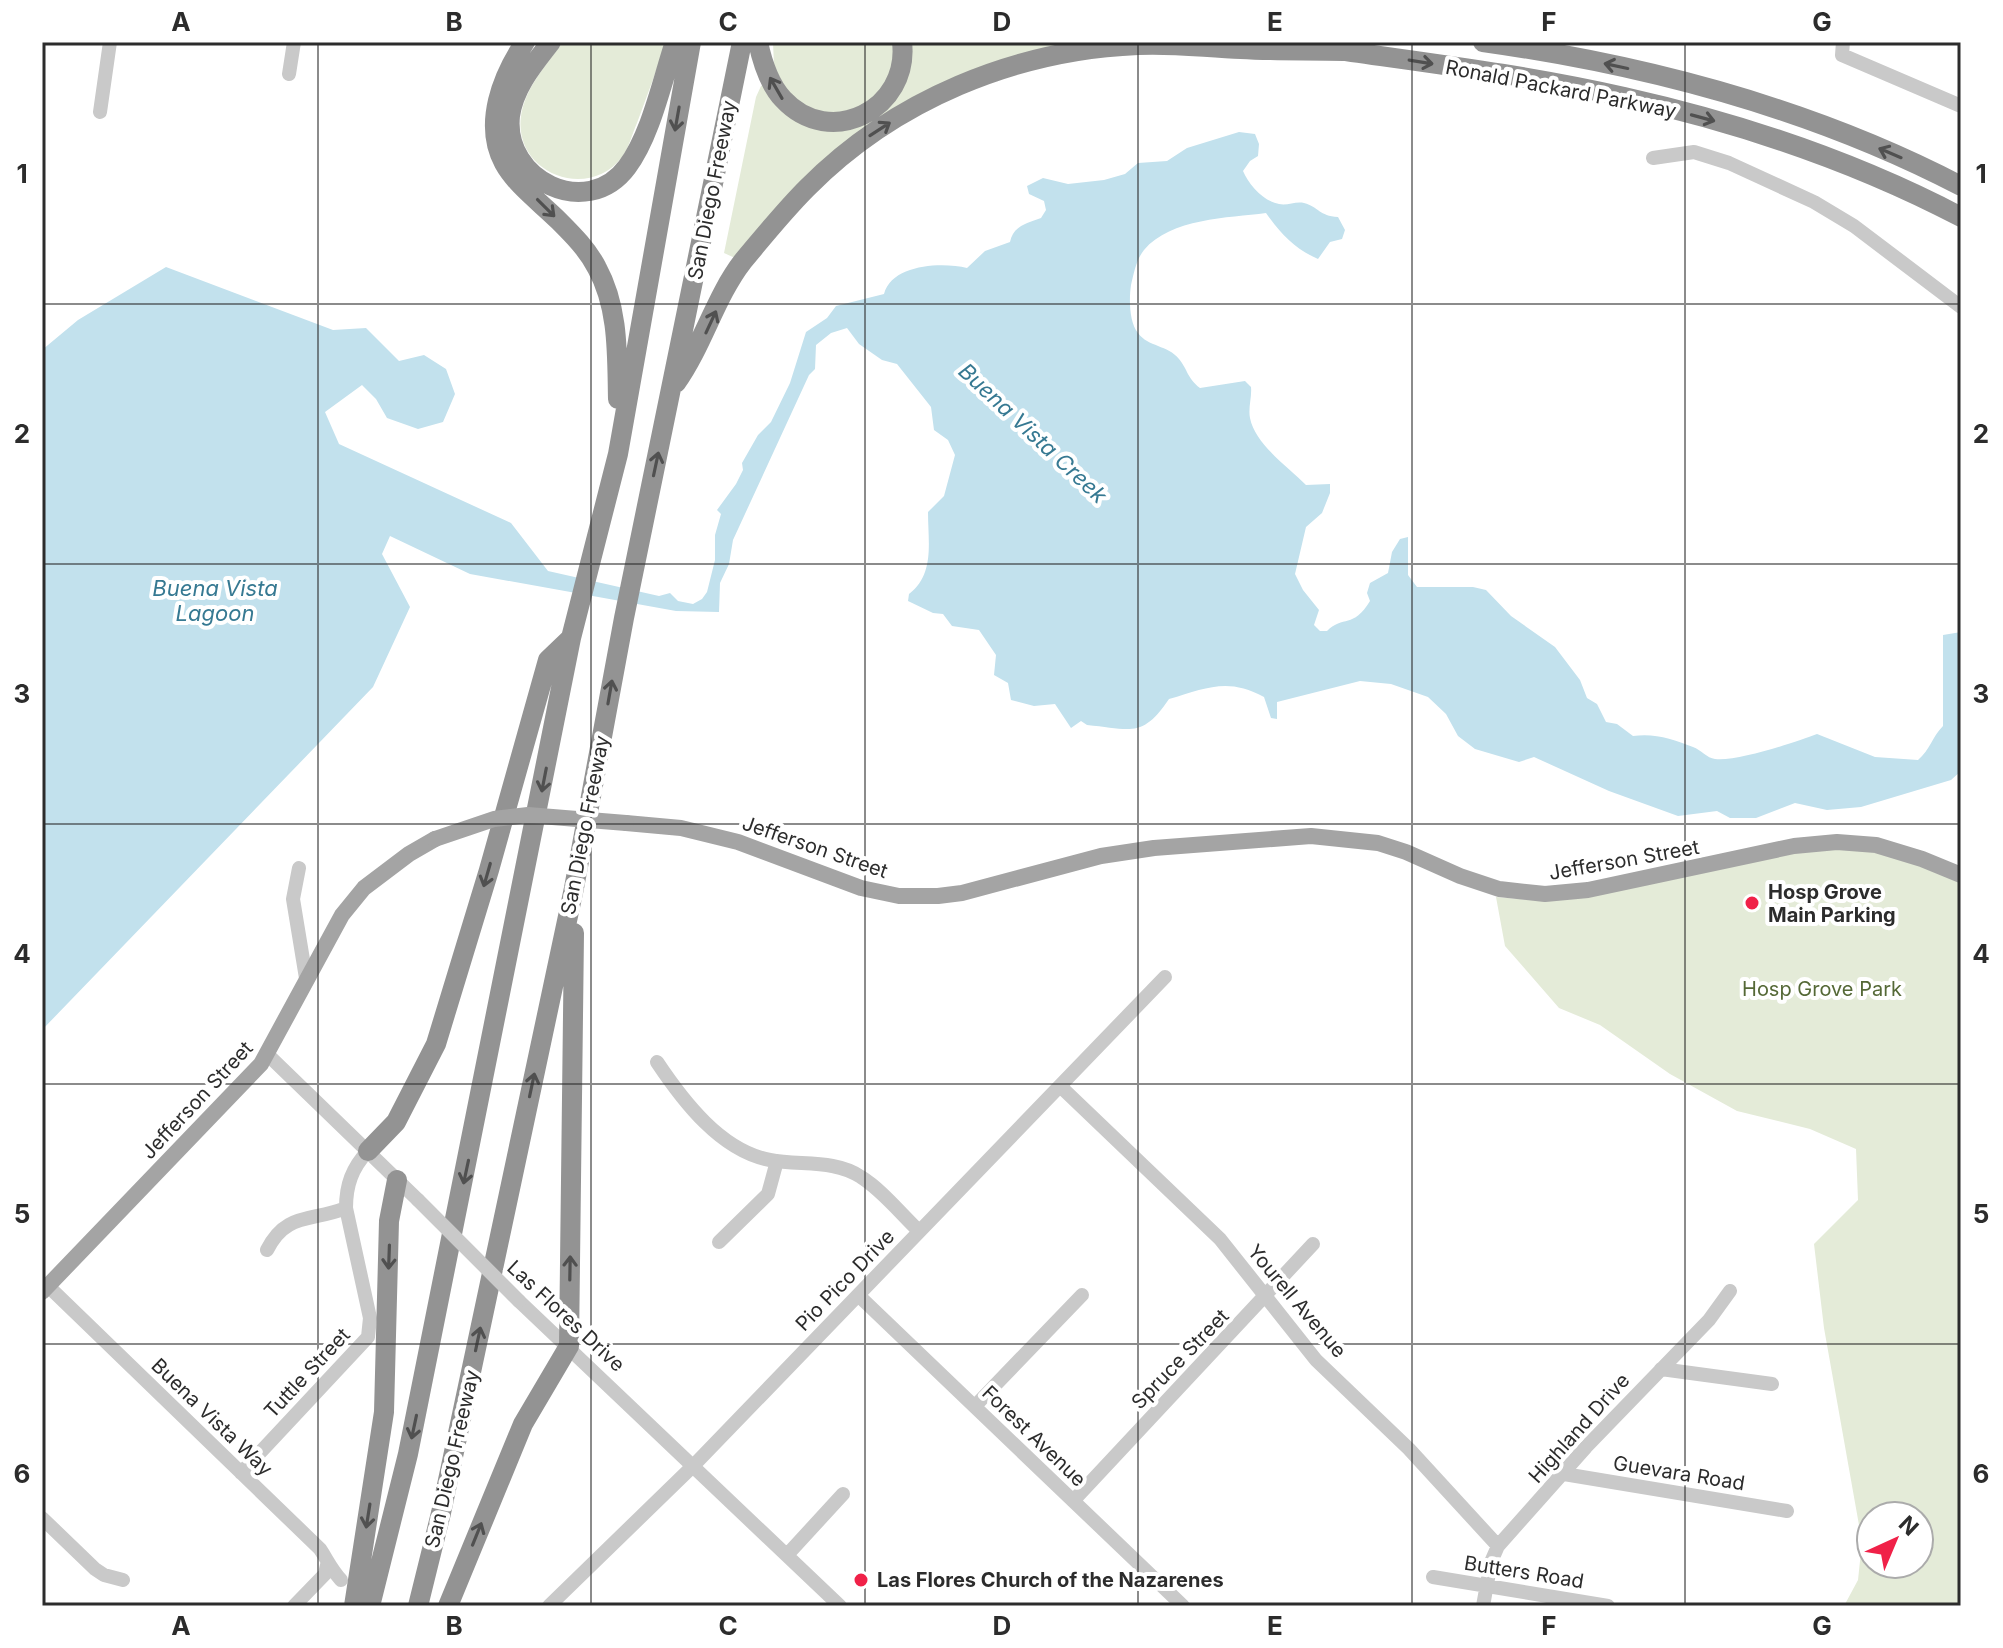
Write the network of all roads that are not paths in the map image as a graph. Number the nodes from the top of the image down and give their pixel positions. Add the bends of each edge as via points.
1 (110, 42) edge
2 (294, 42) edge
3 (525, 42) edge
4 (551, 42) edge
5 (675, 42) edge
6 (691, 42) edge
7 (742, 42) edge
8 (758, 42) edge
9 (902, 42) edge
10 (1288, 42) edge
11 (1483, 42) edge
12 (1843, 42) edge
13 (1344, 51) junction
14 (289, 74) dead end
15 (1961, 106) edge
16 (100, 112) dead end
17 (1653, 158) dead end
18 (1961, 186) edge
19 (1961, 217) edge
20 (1961, 307) edge
21 (671, 389) junction
22 (618, 454) junction
23 (571, 638) junction
24 (299, 868) dead end
25 (1961, 875) edge
26 (574, 888) junction
27 (1165, 977) dead end
28 (306, 978) junction
29 (267, 1054) junction
30 (657, 1062) dead end
31 (1060, 1086) junction
32 (368, 1151) junction
33 (777, 1161) junction
34 (397, 1180) junction
35 (346, 1208) junction
36 (919, 1231) junction
37 (719, 1242) dead end
38 (1313, 1244) dead end
39 (267, 1250) dead end
40 (45, 1289) edge
41 (1730, 1291) dead end
42 (858, 1295) junction
43 (1082, 1295) dead end
44 (1268, 1296) junction
45 (569, 1346) junction
46 (1661, 1369) junction
47 (1772, 1384) dead end
48 (975, 1406) junction
49 (694, 1465) junction
50 (241, 1473) junction
51 (1564, 1474) junction
52 (843, 1494) dead end
53 (1073, 1501) junction
54 (1787, 1511) dead end
55 (42, 1518) edge
56 (1498, 1546) junction
57 (787, 1555) junction
58 (327, 1565) junction
59 (1433, 1577) dead end
60 (123, 1580) dead end
61 (341, 1580) dead end
62 (1487, 1586) junction
63 (294, 1606) edge
64 (354, 1606) edge
65 (370, 1606) edge
66 (418, 1606) edge
67 (448, 1606) edge
68 (549, 1606) edge
69 (840, 1606) edge
70 (1183, 1606) edge
71 (1483, 1606) edge
72 (1608, 1606) edge

1 - 16 street
2 - 14 street
3 -> 22 highway via 506,77 494,129 504,163 583,247 609,293 617,345
4 - 5 highway via 518,92 510,117 515,151 531,175 545,184 591,191 626,169 640,145
6 -> 22 highway
7 - 21 highway, San Diego Freeway
9 -> 8 highway via 902,65 889,95 865,115 831,122 814,119 784,101
10 - 13 highway, Ronald Packard Parkway
18 -> 11 highway, Ronald Packard Parkway via 1849,136 1736,96 1621,67
12 - 15 street via 1842,55
13 -> 19 highway, Ronald Packard Parkway via 1625,97 1840,162
21 -> 13 highway via 693,360 741,264 791,204 869,136 943,92 1059,53 1137,45
17 - 20 street via 1694,152 1814,202
26 -> 21 highway, San Diego Freeway
22 - 23 highway
23 -> 32 highway via 548,660 436,1044 396,1122
23 -> 65 highway via 408,1454
24 - 28 street via 293,899
25 - 28 main road, Jefferson Street, bridge via 1876,845 1837,842 1545,894 1499,889 1378,843 1311,836 1154,848 1101,856 962,893 899,896 681,828 528,815 494,819 409,854 364,888
45 -> 26 highway
66 -> 26 highway, San Diego Freeway
27 - 31 street, Pio Pico Drive
28 - 29 main road, Jefferson Street
29 - 32 street, Las Flores Drive
29 - 40 main road, Jefferson Street
30 - 33 street via 676,1091 731,1145
31 - 36 street, Pio Pico Drive
31 - 44 street, Yourell Avenue via 1220,1239
32 - 34 street, Las Flores Drive
32 - 35 street, Tuttle Street via 356,1163
33 - 36 street via 839,1167 861,1177
33 - 37 street via 768,1194
34 - 45 street, Las Flores Drive, bridge
34 -> 64 highway via 389,1221 384,1412
35 - 39 street via 289,1223 275,1233
35 - 50 street, Tuttle Street via 370,1318 368,1337
36 - 42 street, Pio Pico Drive
38 - 44 street, Spruce Street
40 - 50 street, Buena Vista Way
41 - 46 street, Highland Drive
42 - 48 street, Forest Avenue
42 - 49 street, Pio Pico Drive
43 - 48 street
44 - 53 street, Spruce Street
44 - 56 street, Yourell Avenue via 1316,1360 1409,1449
45 - 49 street, Las Flores Drive
67 -> 45 highway via 523,1424
46 - 47 street
46 - 51 street, Highland Drive
48 - 53 street, Forest Avenue
49 - 57 street, Las Flores Drive
49 - 68 street, Pio Pico Drive
50 - 58 street, Buena Vista Way via 320,1549
51 - 54 street, Guevara Road
51 - 56 street, Highland Drive
52 - 57 street
53 - 70 street, Forest Avenue
55 - 60 street via 95,1569
56 - 62 street, Highland Drive
57 - 69 street, Las Flores Drive
58 - 61 street, Buena Vista Way
58 - 63 street via 325,1574
59 - 62 street, Butters Road
62 - 71 street, Highland Drive
62 - 72 street, Butters Road

